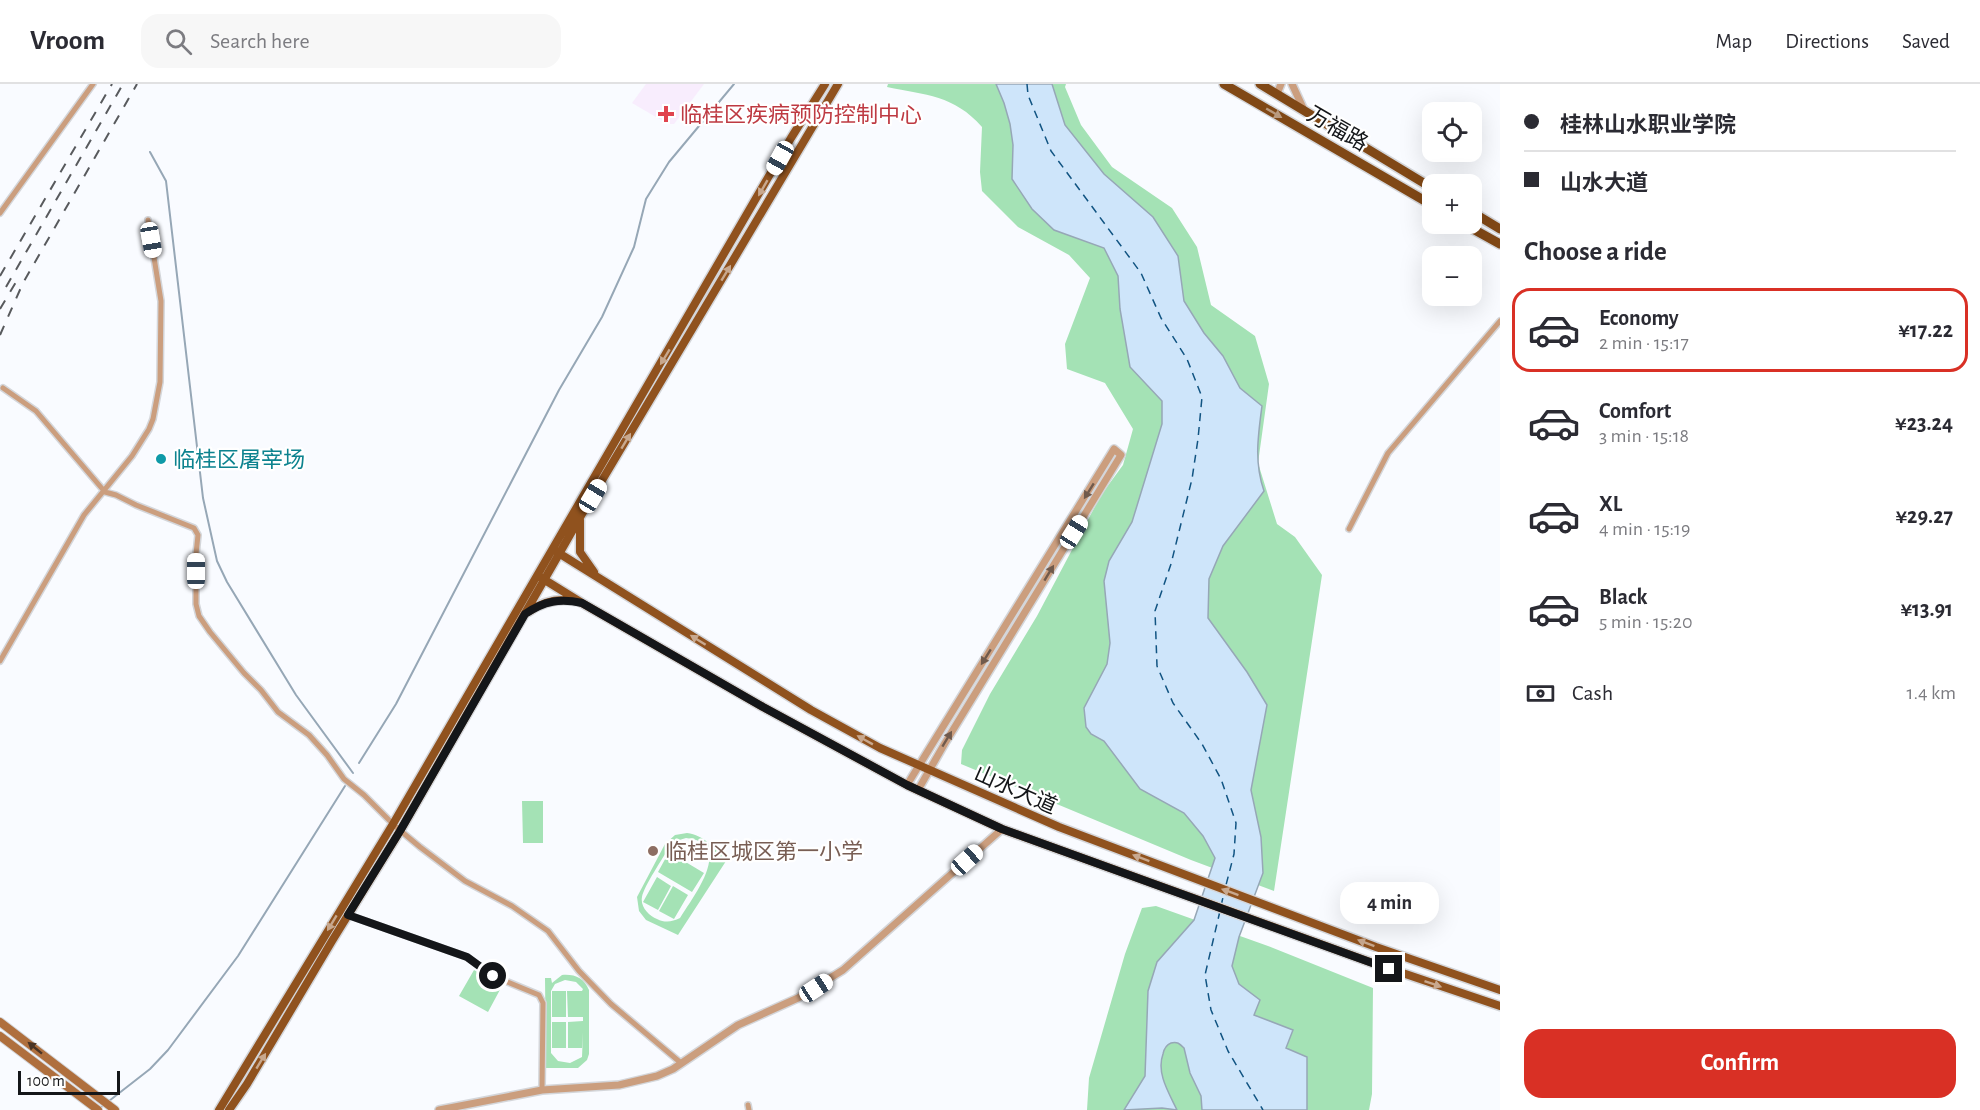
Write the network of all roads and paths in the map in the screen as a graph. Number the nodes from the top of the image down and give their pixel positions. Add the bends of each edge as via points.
1 (93, 84) edge
2 (825, 84) edge
3 (838, 84) edge
4 (1224, 84) edge
5 (1260, 84) edge
6 (1281, 84) edge
7 (1292, 84) edge
8 (1277, 94) junction
9 (1304, 110) junction
10 (1422, 182) edge
11 (1422, 199) edge
12 (0, 213) edge
13 (1482, 218) edge
14 (148, 220) dead end
15 (1500, 229) edge
16 (1482, 234) edge
17 (1500, 244) edge
18 (1500, 321) edge
19 (3, 388) dead end
20 (105, 492) junction
21 (580, 518) junction
22 (1349, 529) dead end
23 (552, 548) junction
24 (560, 554) junction
25 (541, 577) junction
26 (598, 577) junction
27 (582, 603) junction
28 (525, 614) junction
29 (0, 661) edge
30 (919, 766) junction
31 (929, 770) junction
32 (907, 785) junction
33 (918, 790) junction
34 (393, 824) junction
35 (1002, 829) junction
36 (400, 831) junction
37 (348, 915) junction
38 (1497, 988) edge
39 (1500, 1006) edge
40 (0, 1022) edge
41 (0, 1036) edge
42 (681, 1063) junction
43 (542, 1090) junction
44 (98, 1110) edge
45 (115, 1110) edge
46 (219, 1110) edge
47 (229, 1110) edge
48 (439, 1110) edge

1 - 12 street
2 -> 23 main road
21 -> 3 main road
4 -> 11 highway, 万福路
5 - 8 highway, 万福路
6 - 8 street
7 - 9 street
8 - 9 highway, 万福路
9 - 10 highway, 万福路
13 - 15 highway
14 - 20 street via 161,301 160,382 149,429
16 - 17 highway
18 - 22 street via 1388,453
19 - 20 street via 36,411
20 - 29 street via 81,521
20 - 34 street via 194,528 198,535 196,604 204,624 278,712 315,741 343,778
21 - 24 main road
21 - 26 main road via 580,552
23 - 24 main road, 山水大道
23 - 25 main road
24 - 25 main road
24 - 26 main road, 山水大道
25 - 27 main road, 山水大道
25 - 28 main road
25 - 34 main road
30 -> 26 main road, 山水大道 via 811,710
27 - 28 main road via 557,600
27 - 32 main road, 山水大道
28 - 36 main road
30 - 31 main road, 山水大道
31 -> 30 street via 1120,455 1114,449
30 - 32 street
31 - 33 street
38 -> 31 main road, 山水大道 via 1059,827
32 - 33 main road, 山水大道
33 - 35 main road, 山水大道
34 - 36 street
34 -> 46 main road
35 -> 39 main road, 山水大道
35 - 42 street via 843,970 798,999 738,1025
36 - 37 main road
36 - 42 street via 456,875 544,927 611,1004
37 - 43 street via 467,957 493,976 539,995 543,1003
47 -> 37 main road
45 -> 40 main road
41 - 44 main road
42 - 43 street via 657,1076 619,1085
43 - 48 street

